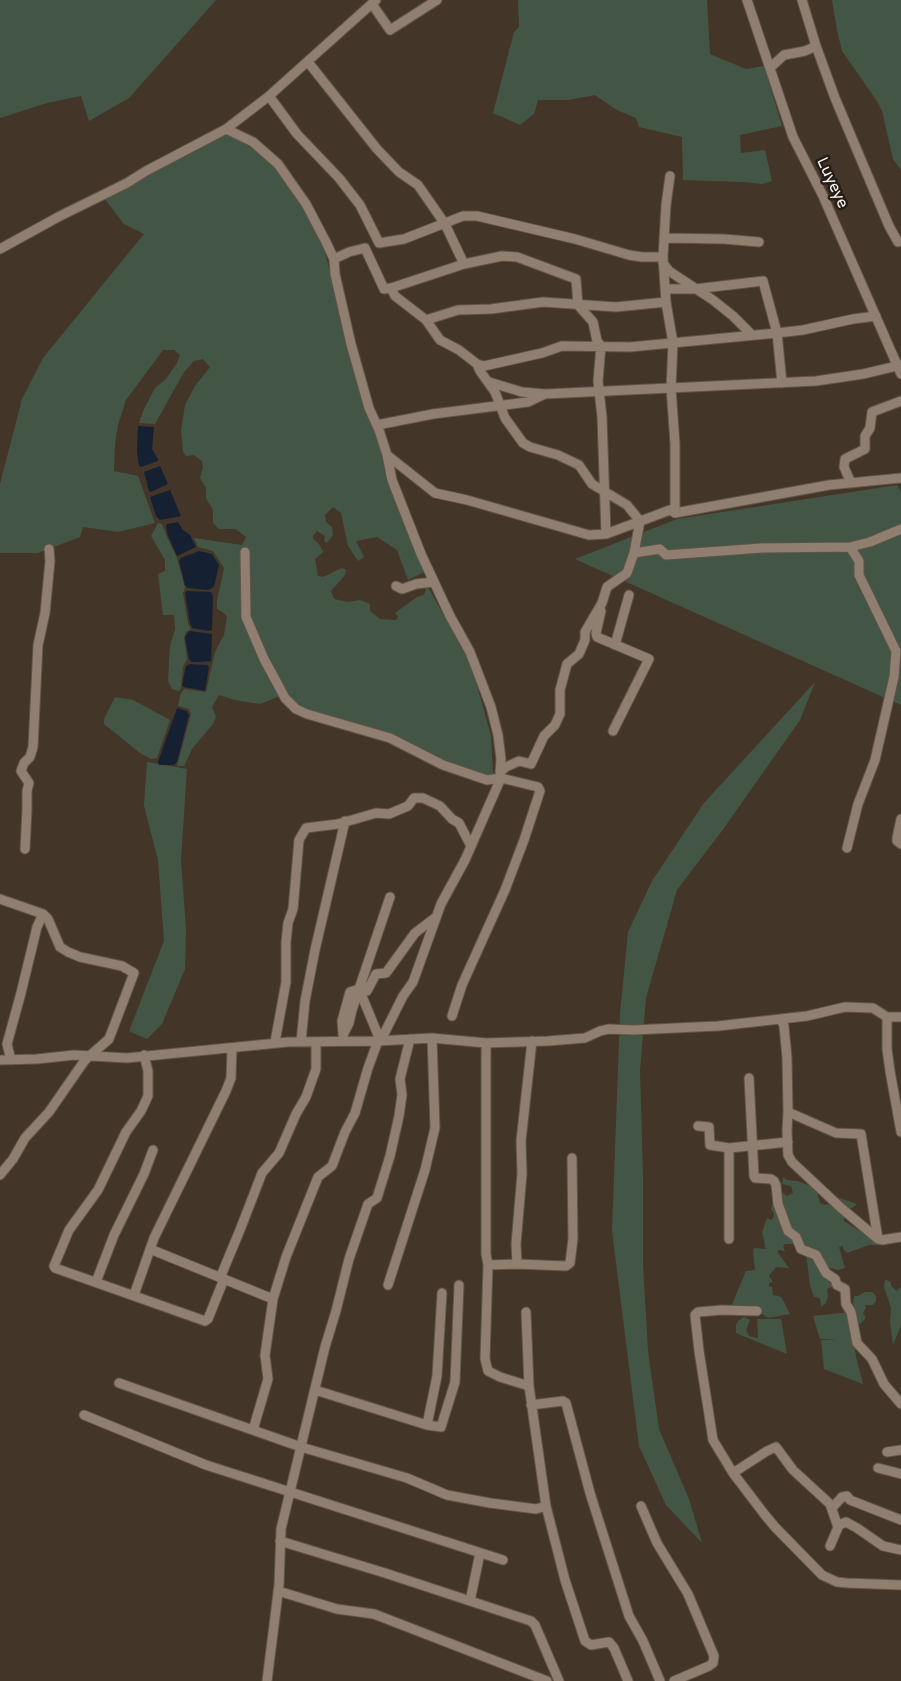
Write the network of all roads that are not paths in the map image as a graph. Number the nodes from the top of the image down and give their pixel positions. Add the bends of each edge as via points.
1 (437, 0) edge
2 (747, 0) edge
3 (802, 0) edge
4 (374, 2) edge
5 (816, 46) junction
6 (308, 62) junction
7 (770, 68) junction
8 (269, 96) junction
9 (226, 130) junction
10 (670, 176) dead end
11 (445, 224) junction
12 (664, 238) junction
13 (759, 242) dead end
14 (898, 242) dead end
15 (379, 243) junction
16 (365, 248) junction
17 (0, 249) edge
18 (334, 260) junction
19 (663, 260) junction
20 (464, 264) junction
21 (391, 288) junction
22 (665, 289) junction
23 (695, 289) junction
24 (666, 302) junction
25 (578, 305) junction
26 (876, 316) junction
27 (426, 320) junction
28 (777, 333) junction
29 (752, 335) junction
30 (673, 342) junction
31 (601, 346) junction
32 (477, 364) junction
33 (900, 368) edge
34 (488, 381) junction
35 (782, 383) junction
36 (671, 388) junction
37 (600, 392) junction
38 (545, 394) junction
39 (901, 401) edge
40 (500, 406) junction
41 (377, 425) junction
42 (387, 455) junction
43 (901, 478) edge
44 (851, 483) junction
45 (605, 491) junction
46 (675, 513) junction
47 (640, 521) junction
48 (901, 529) edge
49 (606, 534) junction
50 (850, 547) junction
51 (49, 549) dead end
52 (245, 552) dead end
53 (634, 553) junction
54 (433, 582) junction
55 (396, 586) dead end
56 (629, 595) dead end
57 (602, 603) junction
58 (615, 645) junction
59 (613, 731) dead end
60 (500, 775) junction
61 (901, 819) edge
62 (346, 821) junction
63 (901, 844) edge
64 (471, 846) junction
65 (847, 848) dead end
66 (25, 849) dead end
67 (390, 897) dead end
68 (0, 899) edge
69 (43, 914) junction
70 (436, 917) junction
71 (359, 989) junction
72 (452, 1016) dead end
73 (887, 1017) junction
74 (901, 1017) edge
75 (781, 1019) junction
76 (341, 1038) junction
77 (432, 1038) junction
78 (380, 1039) junction
79 (410, 1039) junction
80 (532, 1041) junction
81 (275, 1042) junction
82 (300, 1042) junction
83 (316, 1042) junction
84 (486, 1043) junction
85 (232, 1048) junction
86 (144, 1055) junction
87 (89, 1057) junction
88 (0, 1060) edge
89 (11, 1060) junction
90 (749, 1078) dead end
91 (788, 1112) junction
92 (698, 1126) dead end
93 (901, 1132) edge
94 (788, 1142) junction
95 (751, 1145) junction
96 (729, 1148) junction
97 (153, 1150) dead end
98 (572, 1158) dead end
99 (0, 1175) edge
100 (901, 1237) edge
101 (729, 1239) dead end
102 (878, 1239) junction
103 (150, 1249) junction
104 (517, 1264) junction
105 (488, 1265) junction
106 (222, 1278) junction
107 (96, 1282) junction
108 (388, 1285) dead end
109 (459, 1285) dead end
110 (442, 1293) dead end
111 (134, 1295) junction
112 (273, 1299) junction
113 (757, 1311) dead end
114 (526, 1312) dead end
115 (119, 1383) dead end
116 (529, 1386) junction
117 (315, 1390) junction
118 (901, 1404) edge
119 (531, 1405) junction
120 (84, 1415) dead end
121 (427, 1425) junction
122 (253, 1430) junction
123 (301, 1447) junction
124 (901, 1450) edge
125 (887, 1452) dead end
126 (878, 1468) dead end
127 (733, 1473) junction
128 (901, 1474) edge
129 (290, 1492) junction
130 (546, 1506) junction
131 (641, 1506) dead end
132 (832, 1508) junction
133 (901, 1520) edge
134 (838, 1528) junction
135 (280, 1541) junction
136 (830, 1546) dead end
137 (901, 1550) edge
138 (480, 1553) junction
139 (503, 1560) dead end
140 (901, 1585) edge
141 (278, 1591) junction
142 (470, 1601) junction
143 (267, 1681) edge
144 (547, 1681) edge
145 (559, 1681) edge
146 (628, 1681) edge
147 (660, 1681) edge
148 (674, 1681) edge

1 - 4 street via 390,30
2 - 7 street, Luyeye
3 - 5 street
4 - 6 street
5 - 7 street via 784,55
5 - 14 street via 835,98
6 - 8 street
6 - 11 street via 377,148 399,172 418,185
7 - 26 street, Luyeye via 793,137
8 - 9 street
8 - 15 street via 297,134 360,205
9 - 17 street
9 - 18 street via 253,142 278,164 306,204
10 - 12 street
11 - 15 street via 404,239
11 - 19 street via 463,216 476,216 629,255
11 - 20 street
12 - 13 street
12 - 19 street
15 - 16 street
16 - 18 street
16 - 21 street via 384,289
18 - 41 street via 352,344 369,408
19 - 22 street
19 - 23 street via 669,271
20 - 21 street
20 - 25 street via 502,256 516,257 576,279
21 - 27 street via 396,296
22 - 23 street
22 - 24 street
23 - 28 street via 763,281
23 - 29 street via 733,316
24 - 25 street via 616,307
24 - 30 street
25 - 27 street via 543,302 458,310
25 - 31 street via 593,322 596,341
26 - 28 street
26 - 33 street, Luyeye
27 - 32 street via 440,340
28 - 29 street
28 - 35 street
29 - 30 street
30 - 31 street
30 - 36 street
31 - 32 street via 562,346 484,366
31 - 37 street
32 - 34 street
33 - 35 street
34 - 38 street via 522,392
34 - 40 street
35 - 36 street
36 - 37 street
36 - 46 street
37 - 38 street
37 - 45 street
38 - 40 street via 528,402
39 - 44 street via 872,412 865,449 845,459 844,467
40 - 41 street
40 - 45 street via 526,445 579,465 592,484
41 - 42 street
42 - 49 street via 435,493 582,534
42 - 54 street via 392,480
43 - 44 street
44 - 46 street
45 - 47 street via 627,505
45 - 49 street
46 - 47 street via 670,510
47 - 49 street
47 - 53 street
48 - 50 street
50 - 53 street via 762,548 666,555 660,549
50 - 65 street via 859,560 858,575 896,651 894,677 875,760 858,804
51 - 66 street via 45,613 38,645 33,747 21,772 29,783
52 - 60 street via 246,617 281,691 296,709 390,738 443,765 469,774 488,780
53 - 57 street via 627,573 608,585
54 - 55 street via 402,589
54 - 60 street via 470,652 491,707 498,735
56 - 58 street
57 - 58 street via 596,636
57 - 60 street via 585,632 579,654 566,667 560,690 560,714 555,725 544,736 531,764 518,761 506,767
58 - 59 street via 649,660
60 - 64 street
60 - 72 street via 540,791 510,876 462,985
61 - 63 street via 897,841
62 - 64 street via 376,813 389,814 408,806 414,798 423,798 440,806 459,823
62 - 81 street via 306,828 299,840 293,909 287,933 286,982
62 - 82 street via 314,950
64 - 70 street
67 - 71 street
68 - 69 street
69 - 87 street via 60,947 80,957 122,966 134,973 109,1039
69 - 89 street via 7,1044
70 - 71 street via 414,933 386,973 376,974 367,990
70 - 78 street via 413,982
71 - 76 street
71 - 78 street
73 - 74 street
73 - 75 street via 873,1008 845,1006
73 - 93 street via 890,1071
75 - 80 street via 688,1028 609,1029 585,1038
75 - 91 street via 787,1058
76 - 78 street
76 - 83 street
77 - 79 street
77 - 84 street
77 - 108 street via 435,1128
78 - 79 street
78 - 112 street via 332,1166 318,1177
79 - 117 street via 400,1078 402,1095 390,1156 377,1198 368,1204 355,1239
80 - 84 street
80 - 104 street via 522,1141
81 - 82 street
81 - 85 street
82 - 83 street
83 - 106 street via 316,1069 306,1097 279,1153 262,1173
84 - 105 street via 485,1225
85 - 86 street
85 - 103 street via 231,1078 226,1092
86 - 87 street
86 - 107 street via 148,1096 126,1132 98,1190 70,1230 54,1266 57,1270
87 - 89 street via 74,1055
87 - 99 street
88 - 89 street
90 - 95 street
91 - 94 street
91 - 102 street via 836,1133 862,1135
92 - 96 street via 708,1128 710,1145
94 - 95 street
94 - 102 street via 788,1155 792,1162
95 - 96 street
95 - 118 street via 755,1178 774,1181 788,1231 796,1237 801,1249 816,1255 826,1273 846,1289 846,1304 851,1312 857,1343 872,1359 884,1384
96 - 101 street
97 - 107 street
98 - 104 street via 573,1239 570,1263 566,1266
100 - 102 street
103 - 106 street
103 - 111 street
104 - 105 street
105 - 116 street via 485,1359 488,1371
106 - 111 street via 205,1321
106 - 112 street
107 - 111 street
109 - 121 street via 455,1382 441,1427
110 - 121 street via 437,1376
112 - 122 street via 266,1355 268,1379
113 - 127 street via 722,1310 695,1315 713,1438
114 - 116 street
115 - 122 street
116 - 119 street
117 - 121 street
117 - 123 street
119 - 130 street
119 - 147 street via 566,1403 629,1616
120 - 129 street via 206,1465
122 - 123 street
123 - 129 street
123 - 130 street via 458,1497 536,1509
124 - 125 street
126 - 128 street
127 - 132 street via 776,1447 793,1470
127 - 140 street via 775,1527 822,1575 840,1582
129 - 135 street
129 - 138 street
130 - 146 street via 585,1641 591,1646 610,1642
131 - 148 street via 657,1543 688,1594 713,1653 714,1660 709,1666
132 - 133 street via 847,1496
132 - 134 street
134 - 136 street
134 - 137 street via 846,1522 883,1546
135 - 141 street
135 - 142 street
138 - 139 street
138 - 142 street
141 - 143 street
141 - 144 street via 336,1609 374,1614
142 - 145 street via 531,1621

